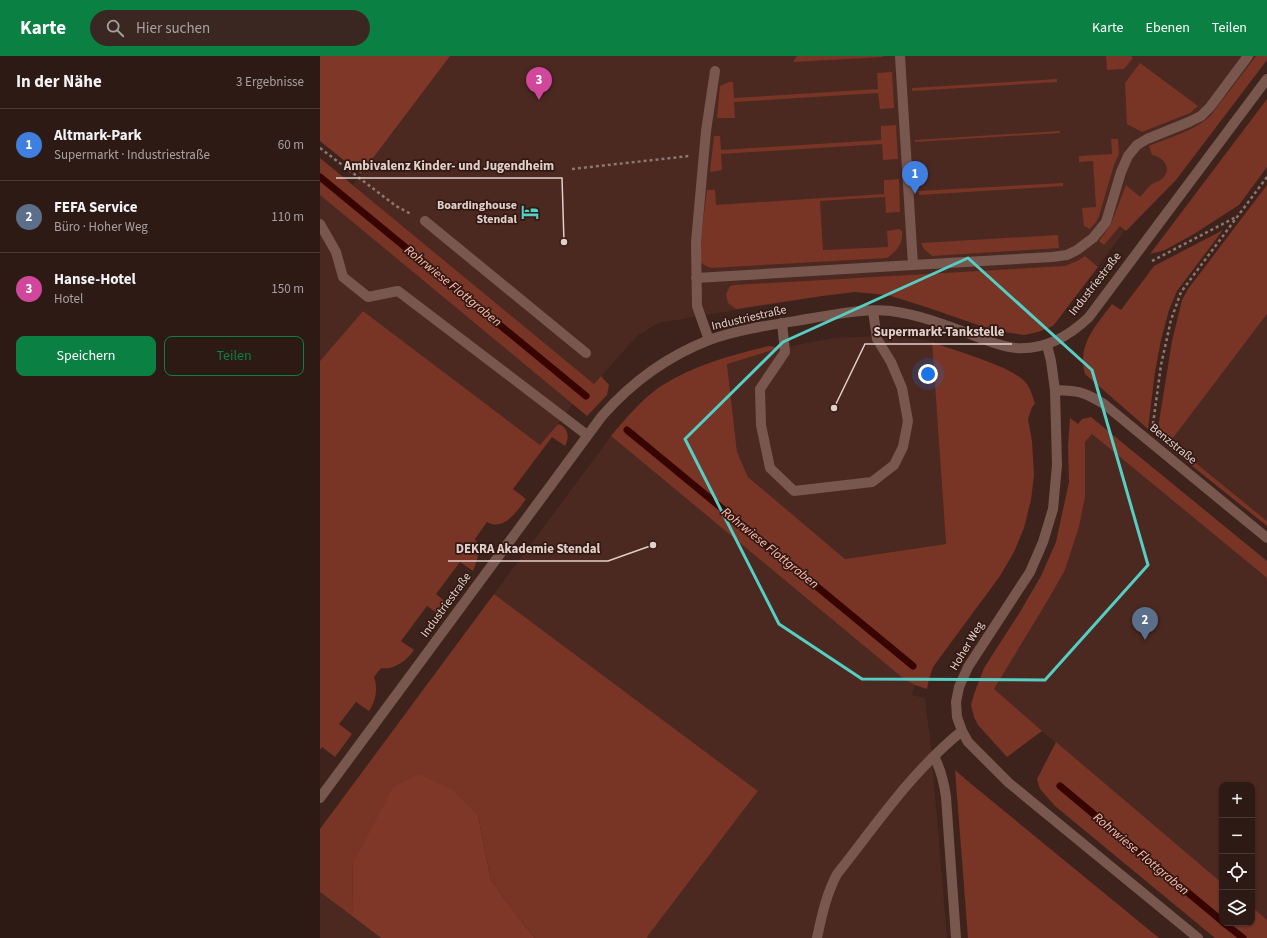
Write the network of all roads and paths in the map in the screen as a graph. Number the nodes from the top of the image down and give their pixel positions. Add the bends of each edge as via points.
1 (900, 56) edge
2 (1248, 56) edge
3 (715, 71) dead end
4 (1267, 80) edge
5 (320, 148) edge
6 (704, 154) junction
7 (572, 169) dead end
8 (1267, 177) edge
9 (1238, 215) junction
10 (426, 221) joint
11 (320, 224) edge
12 (1150, 262) dead end
13 (913, 265) junction
14 (696, 278) junction
15 (873, 311) junction
16 (782, 323) junction
17 (709, 340) junction
18 (1047, 345) junction
19 (586, 353) dead end
20 (1055, 390) junction
21 (587, 435) junction
22 (1150, 442) junction
23 (1267, 538) edge
24 (962, 731) junction
25 (934, 756) junction
26 (320, 798) edge
27 (817, 938) edge
28 (956, 938) edge
29 (1198, 938) edge

1 - 13 street
2 - 13 street via 1201,116 1137,145 1128,156 1121,172 1106,222 1093,238 1077,250 1068,255 1052,257
3 - 6 street
4 - 18 street, Industriestraße via 1089,317 1067,335
5 - 10 path via 396,206
6 - 7 path
6 - 14 street via 696,242
8 - 9 path
9 - 12 path
9 - 22 path via 1181,292 1175,304 1161,365
10 - 19 street
11 - 21 street via 336,252 343,277 368,297 398,292
13 - 14 street
14 - 17 street via 697,306
15 - 16 street, Industriestraße
15 - 16 street via 877,339 891,362 902,388 908,421 903,446 894,465 872,482 794,491 770,468 761,425 760,388 785,352
15 - 18 street, Industriestraße via 890,311 924,318 1008,347 1031,348
16 - 17 street, Industriestraße
17 - 21 street, Industriestraße via 672,358 646,375 615,401
18 - 20 street, Hoher Weg
20 - 22 street, Benzstraße via 1078,391 1091,396
20 - 24 street, Hoher Weg via 1057,466 1051,516 1044,542 1030,572 968,667 959,687 957,717
21 - 26 street, Industriestraße
22 - 23 street, Benzstraße
24 - 25 street
24 - 29 street, Hoher Weg via 976,752 1009,783
25 - 27 street via 905,788 837,874 823,906
25 - 28 street via 944,781 946,797

